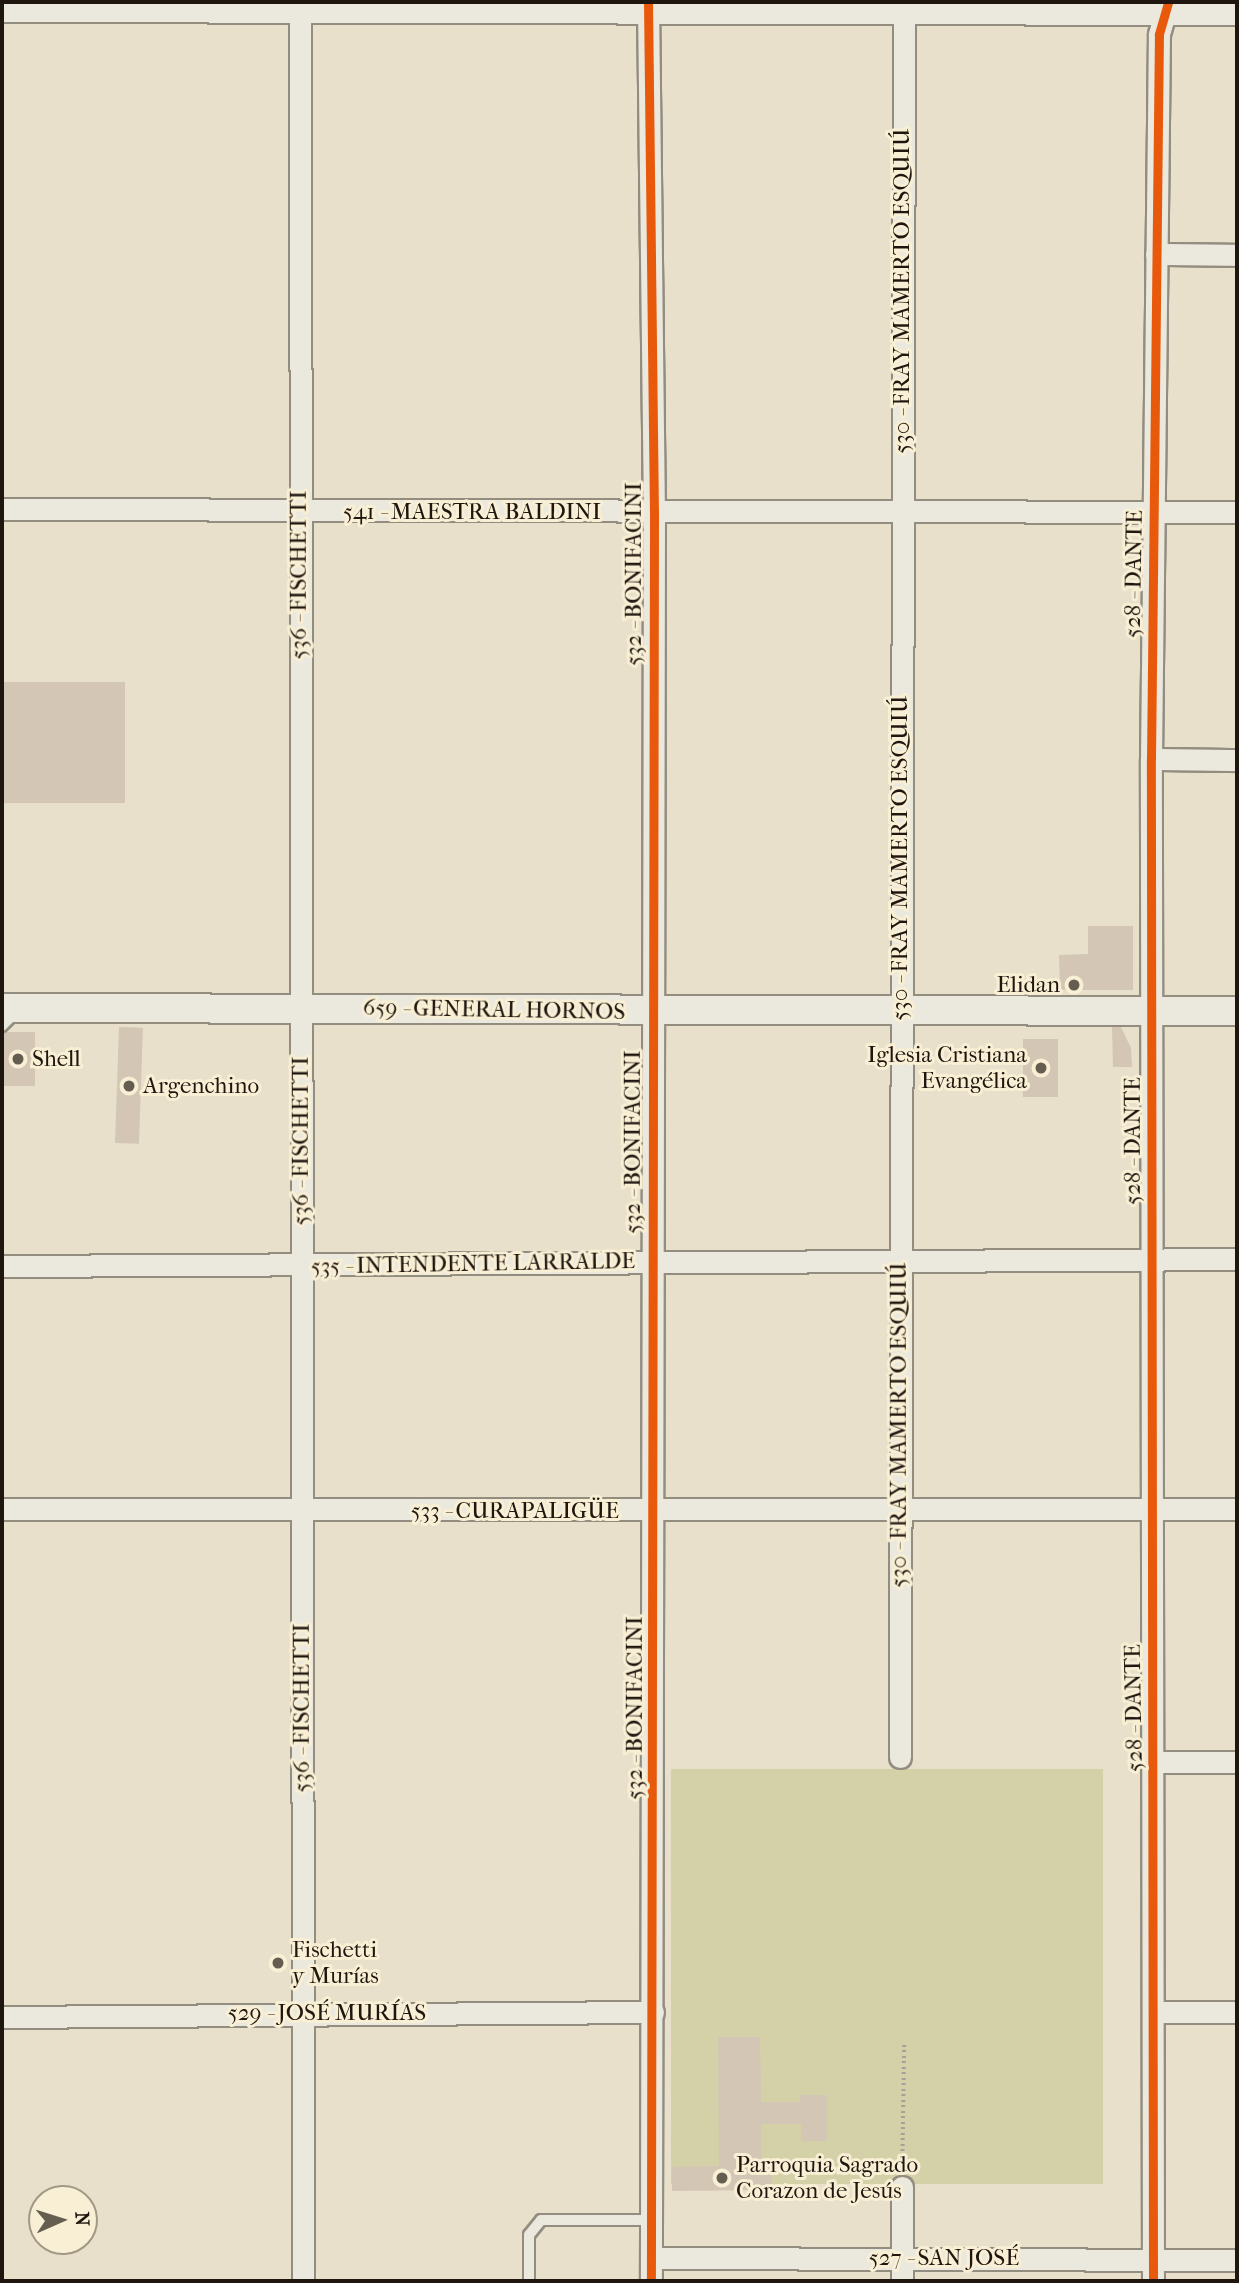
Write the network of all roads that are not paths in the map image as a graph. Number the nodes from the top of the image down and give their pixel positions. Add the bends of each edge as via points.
1 (300, 6) edge
2 (648, 6) edge
3 (1165, 7) edge
4 (903, 8) edge
5 (2, 11) edge
6 (1237, 14) edge
7 (1156, 254) junction
8 (1237, 255) edge
9 (2, 509) edge
10 (298, 511) junction
11 (1153, 512) junction
12 (1237, 512) edge
13 (654, 513) junction
14 (902, 513) junction
15 (1151, 759) junction
16 (1237, 760) edge
17 (302, 1008) junction
18 (1152, 1011) junction
19 (1237, 1011) edge
20 (651, 1012) junction
21 (900, 1012) junction
22 (7, 1014) edge
23 (1152, 1258) junction
24 (1237, 1259) edge
25 (898, 1261) junction
26 (653, 1262) junction
27 (2, 1266) edge
28 (300, 1266) junction
29 (2, 1509) edge
30 (1151, 1509) junction
31 (1237, 1509) edge
32 (300, 1510) junction
33 (654, 1511) junction
34 (900, 1511) junction
35 (900, 1757) dead end
36 (1155, 1762) junction
37 (1237, 1762) edge
38 (303, 2012) junction
39 (653, 2012) junction
40 (1153, 2012) junction
41 (1237, 2012) edge
42 (2, 2017) edge
43 (902, 2187) road end
44 (652, 2220) junction
45 (902, 2257) junction
46 (652, 2258) junction
47 (1153, 2259) junction
48 (1237, 2260) edge
49 (303, 2281) edge
50 (529, 2281) edge
51 (651, 2281) edge
52 (902, 2281) edge
53 (1153, 2281) edge

1 - 2 street
1 - 5 street
1 - 10 street, 536 - FISCHETTI
2 - 4 street
2 - 13 street, 532 - BONIFACINI
3 - 4 street
3 - 6 street
3 - 7 street, 528 - DANTE
4 - 14 street, 530 - FRAY MAMERTO ESQUIÚ
7 - 8 street
7 - 11 street, 528 - DANTE
9 - 10 street, 541 - MAESTRA BALDINI
10 - 13 street, 541 - MAESTRA BALDINI
10 - 17 street, 536 - FISCHETTI
11 - 12 street, 541 - MAESTRA BALDINI
11 - 14 street, 541 - MAESTRA BALDINI
11 - 15 street, 528 - DANTE
13 - 14 street, 541 - MAESTRA BALDINI
13 - 20 street, 532 - BONIFACINI
14 - 21 street, 530 - FRAY MAMERTO ESQUIÚ
15 - 16 street
15 - 18 street, 528 - DANTE
17 - 20 street, 659 - GENERAL HORNOS
17 - 22 street, 659 - GENERAL HORNOS
17 - 28 street, 536 - FISCHETTI
18 - 19 street, 659 - GENERAL HORNOS
18 - 21 street, 659 - GENERAL HORNOS
18 - 23 street, 528 - DANTE
20 - 21 street, 659 - GENERAL HORNOS
20 - 26 street, 532 - BONIFACINI
21 - 25 street, 530 - FRAY MAMERTO ESQUIÚ
23 - 24 street, 535 - INTENDENTE LARRALDE
23 - 25 street, 535 - INTENDENTE LARRALDE
23 - 30 street, 528 - DANTE
25 - 26 street, 535 - INTENDENTE LARRALDE
25 - 34 street, 530 - FRAY MAMERTO ESQUIÚ
26 - 28 street, 535 - INTENDENTE LARRALDE
26 - 33 street, 532 - BONIFACINI
27 - 28 street, 535 - INTENDENTE LARRALDE
28 - 32 street, 536 - FISCHETTI
29 - 32 street, 533 - CURAPALIGÜE
30 - 31 street, 533 - CURAPALIGÜE
30 - 34 street, 533 - CURAPALIGÜE
30 - 36 street, 528 - DANTE
32 - 33 street, 533 - CURAPALIGÜE
32 - 38 street, 536 - FISCHETTI
33 - 34 street, 533 - CURAPALIGÜE
33 - 39 street, 532 - BONIFACINI
34 - 35 street, 530 - FRAY MAMERTO ESQUIÚ
36 - 37 street
36 - 40 street, 528 - DANTE
38 - 39 street, 529 - JOSÉ MURÍAS
38 - 42 street, 529 - JOSÉ MURÍAS
38 - 49 street, 536 - FISCHETTI
39 - 44 street, 532 - BONIFACINI
40 - 41 street
40 - 47 street, 528 - DANTE
43 - 45 street
44 - 46 street, 532 - BONIFACINI
44 - 50 lane via 541,2220 529,2235
45 - 46 street, 527 - SAN JOSÉ
45 - 47 street, 527 - SAN JOSÉ
45 - 52 street
46 - 51 street, 532 - BONIFACINI
47 - 48 street, 527 - SAN JOSÉ
47 - 53 street, 528 - DANTE

